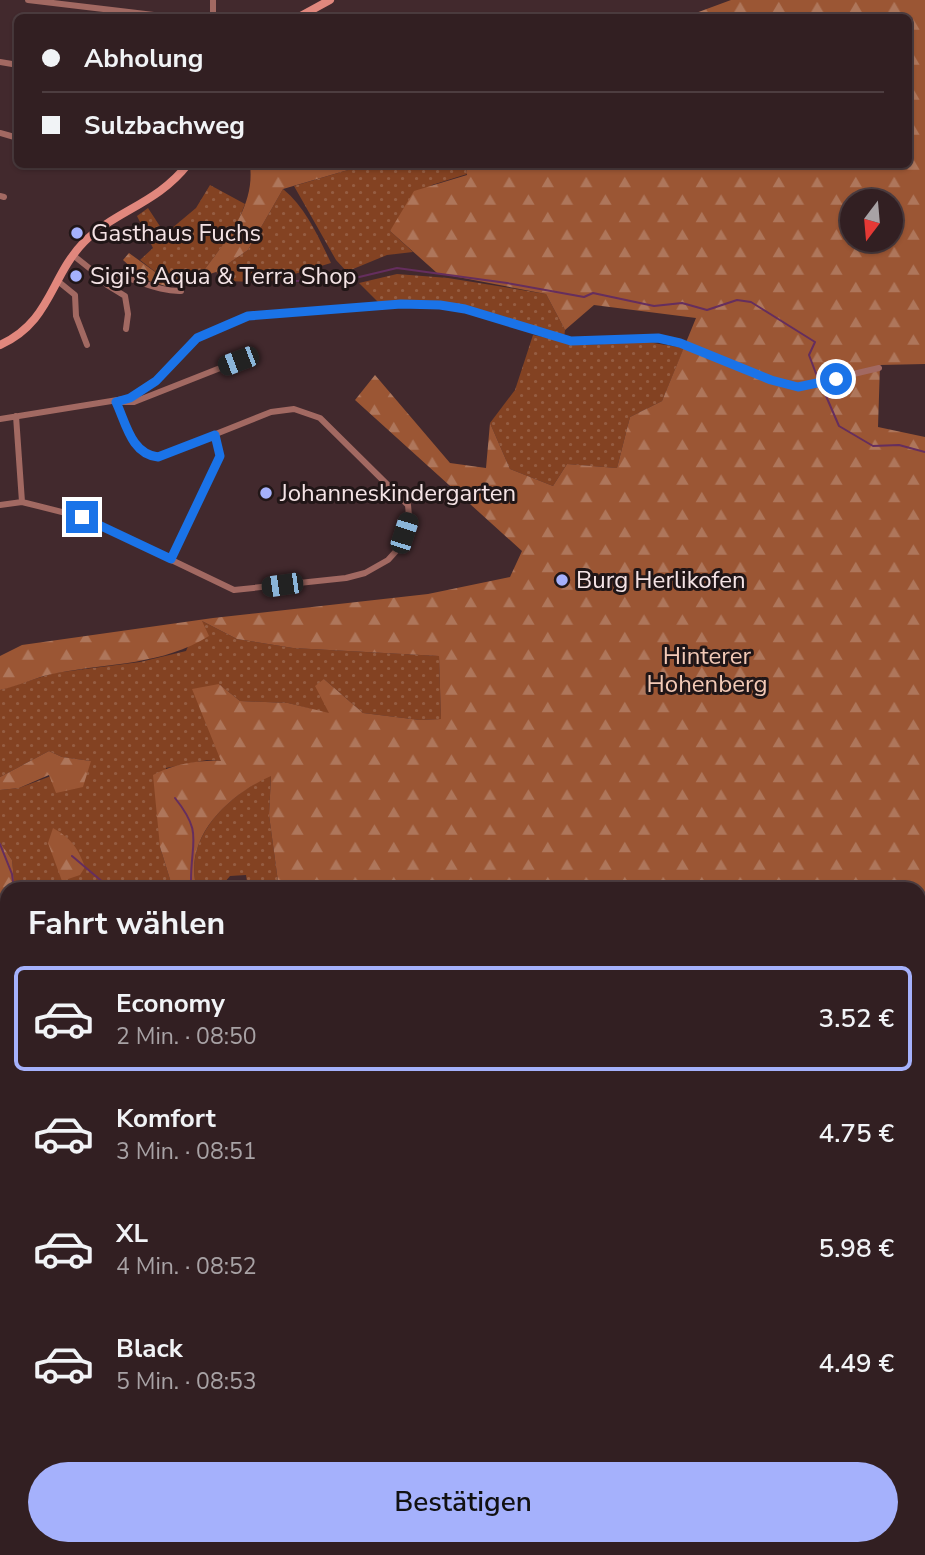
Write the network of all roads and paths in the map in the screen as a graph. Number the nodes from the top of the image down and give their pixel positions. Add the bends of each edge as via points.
1 (28, 0) edge
2 (330, 0) edge
3 (145, 14) edge
4 (304, 14) edge
5 (184, 168) edge
6 (74, 256) junction
7 (98, 275) junction
8 (59, 282) junction
9 (181, 291) dead end
10 (126, 328) dead end
11 (0, 345) edge
12 (87, 345) dead end
13 (238, 361) dead end
14 (878, 368) dead end
15 (116, 402) junction
16 (16, 416) junction
17 (0, 419) edge
18 (215, 435) junction
19 (22, 502) junction
20 (0, 505) edge
21 (171, 559) junction

1 - 3 street
2 - 4 main road
5 - 6 main road via 164,191 94,234
6 - 7 street
6 - 8 main road
7 - 9 street
7 - 10 street via 125,296
8 - 11 main road via 27,330
8 - 12 street via 75,295 76,316
13 - 15 street via 134,402
14 - 15 street via 798,387 680,343 658,338 571,341 440,305 274,312 248,316 203,334 156,381
15 - 16 street
15 - 18 street via 137,448 149,456 158,457
16 - 17 street
16 - 19 street
18 - 21 street via 220,456
18 - 21 street via 283,409 320,418 408,505 398,550 365,573 234,590
19 - 20 street
19 - 21 street via 82,517

